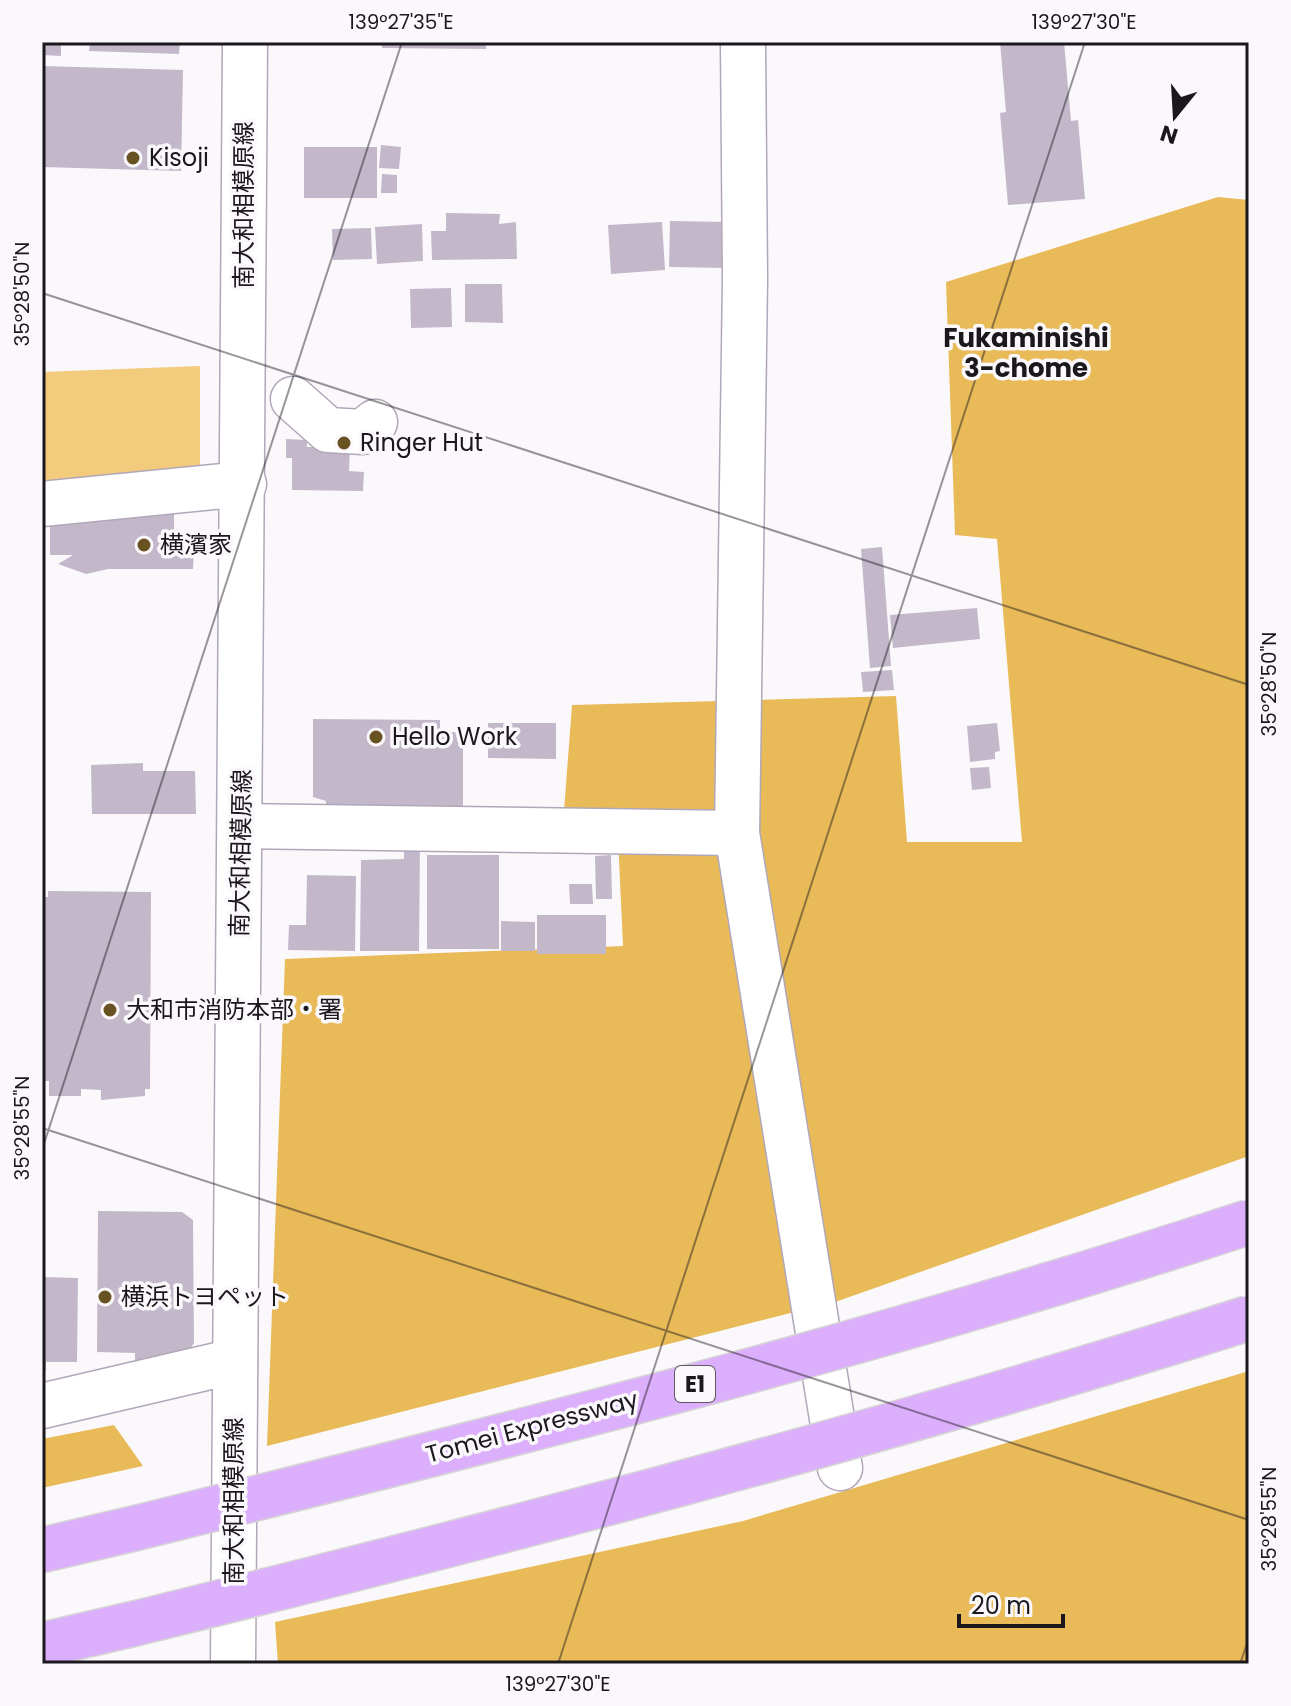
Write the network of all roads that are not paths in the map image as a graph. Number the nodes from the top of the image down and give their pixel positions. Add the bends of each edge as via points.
1 (245, 42) edge
2 (743, 42) edge
3 (293, 399) dead end
4 (375, 422) dead end
5 (244, 484) junction
6 (42, 504) edge
7 (242, 826) junction
8 (737, 833) junction
9 (1249, 1222) edge
10 (1249, 1318) edge
11 (235, 1361) junction
12 (42, 1406) edge
13 (840, 1468) dead end
14 (42, 1550) edge
15 (42, 1645) edge
16 (233, 1664) edge

1 - 5 street, 南大和相模原線
2 - 8 street
3 - 4 street via 328,430 363,432
5 - 6 street
5 - 7 street, 南大和相模原線
7 - 8 street
7 - 11 street, 南大和相模原線
8 - 13 street
9 - 14 highway, Tomei Expressway / E1, bridge via 888,1331 424,1456
10 - 15 highway, bridge via 853,1438 406,1557
11 - 12 street
11 - 16 street, 南大和相模原線

